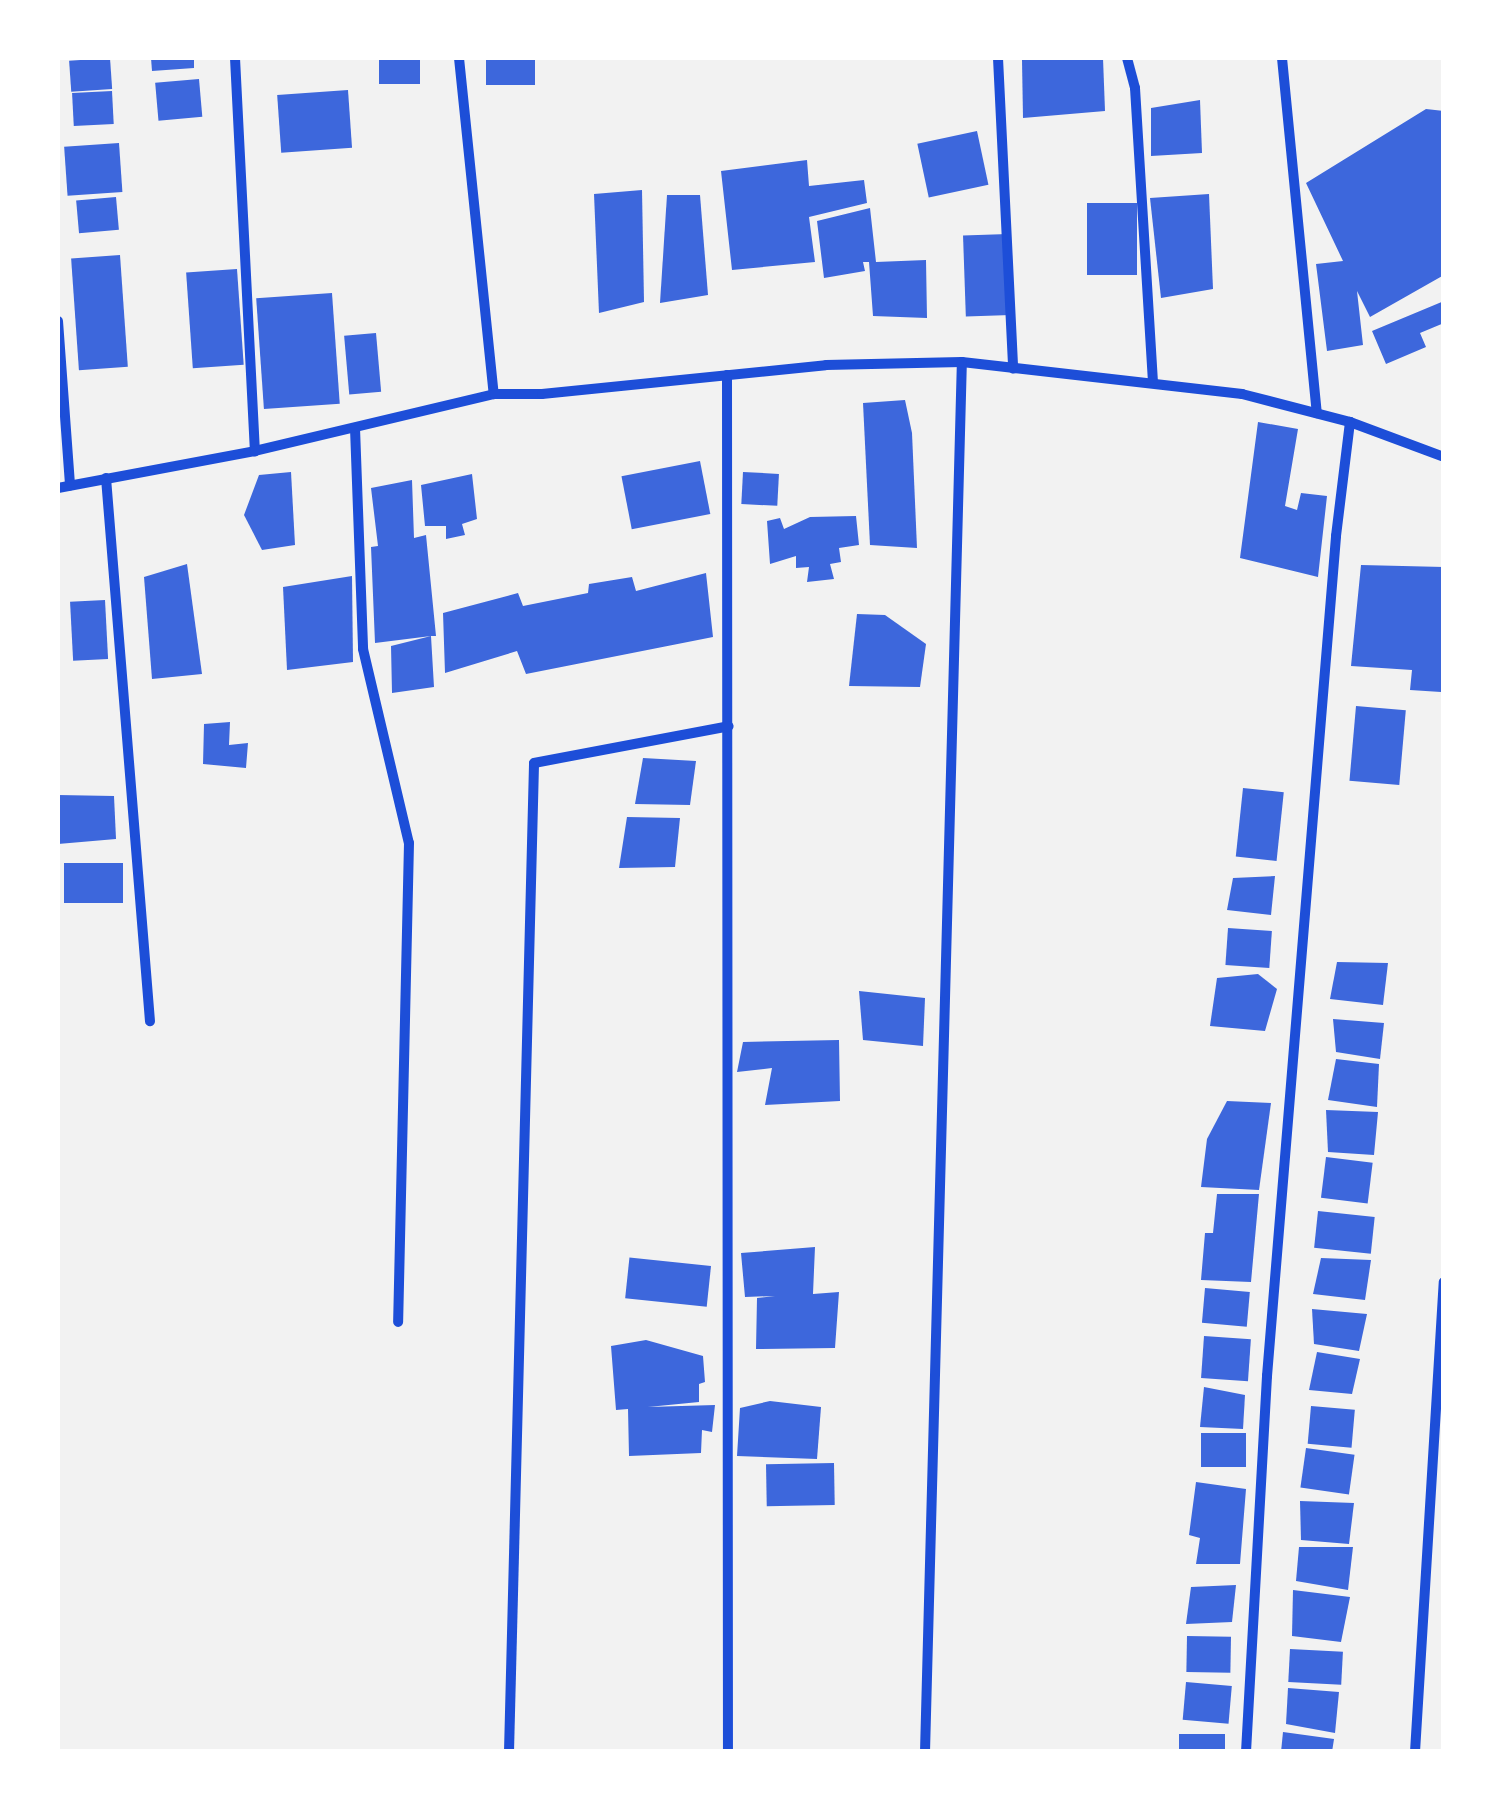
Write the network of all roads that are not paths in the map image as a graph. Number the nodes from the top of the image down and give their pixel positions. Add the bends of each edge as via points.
1 (235, 58) edge
2 (458, 58) edge
3 (998, 58) edge
4 (1126, 58) edge
5 (1282, 58) edge
6 (58, 322) edge
7 (962, 362) junction
8 (1014, 369) junction
9 (726, 375) junction
10 (1153, 382) junction
11 (494, 394) junction
12 (1317, 412) junction
13 (1350, 422) junction
14 (355, 428) junction
15 (255, 451) junction
16 (1444, 457) edge
17 (106, 478) junction
18 (70, 486) junction
19 (58, 488) edge
20 (728, 726) junction
21 (150, 1021) dead end
22 (1444, 1282) edge
23 (398, 1322) dead end
24 (510, 1752) edge
25 (728, 1752) edge
26 (925, 1752) edge
27 (1246, 1752) edge
28 (1415, 1752) edge

1 - 15 street
2 - 11 street
3 - 8 street
4 - 10 street via 1135,88
5 - 12 street
6 - 18 street
7 - 8 street
7 - 9 street
7 - 26 street
8 - 10 street
9 - 11 street
9 - 20 street
10 - 12 street
11 - 14 street
12 - 13 street
13 - 16 street
13 - 27 street via 1267,1376
14 - 15 street
14 - 23 street via 363,649 409,844
15 - 17 street
17 - 18 street
17 - 21 street
18 - 19 street
20 - 24 street via 534,763
20 - 25 street
22 - 28 street

